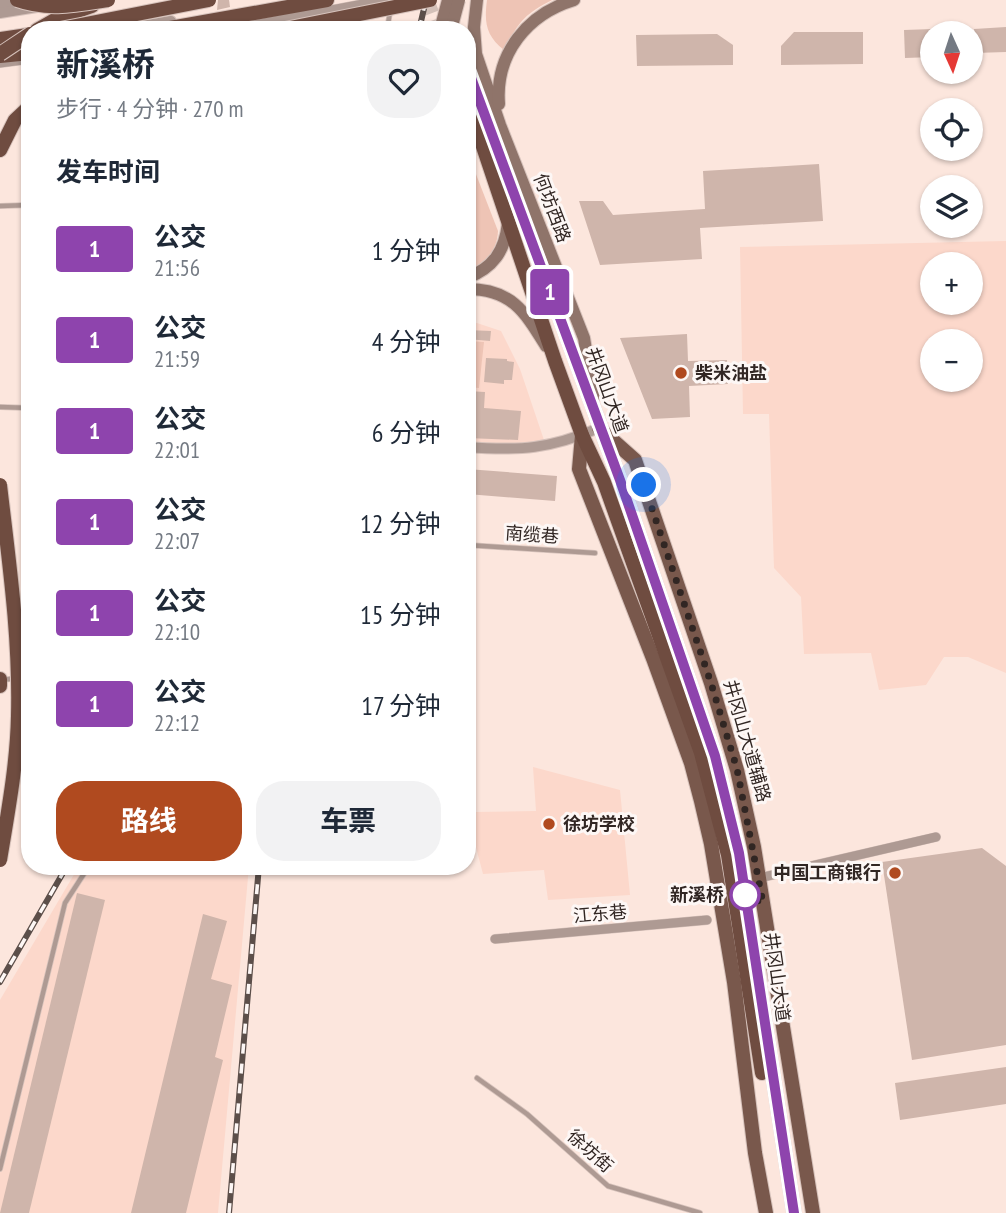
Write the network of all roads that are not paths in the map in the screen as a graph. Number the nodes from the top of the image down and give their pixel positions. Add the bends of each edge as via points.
1 (17, 0) edge
2 (27, 0) edge
3 (74, 0) edge
4 (109, 0) edge
5 (209, 0) edge
6 (300, 0) edge
7 (327, 0) edge
8 (384, 0) edge
9 (392, 0) edge
10 (430, 0) edge
11 (448, 0) edge
12 (459, 0) edge
13 (477, 0) edge
14 (574, 0) edge
15 (0, 4) edge
16 (0, 13) edge
17 (137, 13) dead end
18 (53, 21) edge
19 (101, 21) edge
20 (136, 21) edge
21 (177, 21) edge
22 (209, 21) edge
23 (273, 21) edge
24 (325, 21) edge
25 (388, 21) edge
26 (442, 21) edge
27 (454, 21) edge
28 (475, 21) edge
29 (21, 36) edge
30 (0, 39) edge
31 (21, 40) edge
32 (21, 47) edge
33 (0, 53) edge
34 (21, 53) edge
35 (476, 54) edge
36 (21, 61) edge
37 (0, 63) edge
38 (476, 91) edge
39 (21, 115) edge
40 (476, 125) edge
41 (500, 125) junction
42 (0, 150) edge
43 (21, 205) edge
44 (0, 206) edge
45 (508, 219) junction
46 (476, 275) edge
47 (476, 290) edge
48 (555, 361) junction
49 (0, 407) edge
50 (21, 408) edge
51 (599, 428) junction
52 (582, 435) junction
53 (476, 448) edge
54 (0, 485) edge
55 (476, 546) edge
56 (595, 553) dead end
57 (21, 677) edge
58 (0, 680) edge
59 (0, 686) edge
60 (936, 837) dead end
61 (0, 860) edge
62 (83, 875) edge
63 (759, 878) junction
64 (706, 920) dead end
65 (495, 939) dead end
66 (477, 1078) dead end
67 (0, 1169) edge
68 (700, 1213) edge
69 (766, 1213) edge
70 (784, 1213) edge
71 (794, 1213) edge
72 (813, 1213) edge

1 - 4 highway, bridge via 36,7 62,8
2 - 15 street
3 - 16 street
4 - 18 highway, bridge
5 - 19 highway, bridge
6 - 21 street
7 - 22 highway
8 - 23 street
9 - 25 lane
10 - 24 highway, bridge
11 - 26 main road, bridge
12 - 27 main road, bridge
13 - 28 main road, 何坊西路
14 - 41 main road via 551,8 528,24 513,43 498,88
17 - 20 lane
29 - 30 highway
31 - 33 highway, bridge
32 - 33 street
33 - 34 highway
35 - 41 main road, 何坊西路
36 - 37 street
38 - 51 highway, 井冈山大道
39 - 42 highway
40 - 45 highway, 井冈山大道
41 - 51 main road, 何坊西路 via 584,338
43 - 44 lane
45 - 46 main road via 498,255
45 - 48 highway, 井冈山大道
47 - 48 main road via 494,292 514,302
48 - 52 highway, 井冈山大道
49 - 50 lane
51 - 52 street
51 - 63 main road, 井冈山大道辅路 via 635,460 737,769
51 - 71 highway, 井冈山大道 via 721,780 739,853
52 - 53 street via 545,447
52 - 69 main road via 579,469 658,673 701,801 734,982
52 - 70 highway, 井冈山大道 via 604,482 705,765 728,855
54 - 61 highway, bridge via 18,630 19,718
55 - 56 lane, 南缆巷
57 - 58 lane
58 - 59 highway
60 - 63 street
62 - 67 lane via 65,903
63 - 72 main road, 井冈山大道辅路
64 - 65 street, 江东巷
66 - 68 lane, 徐坊街 via 527,1114 608,1186

